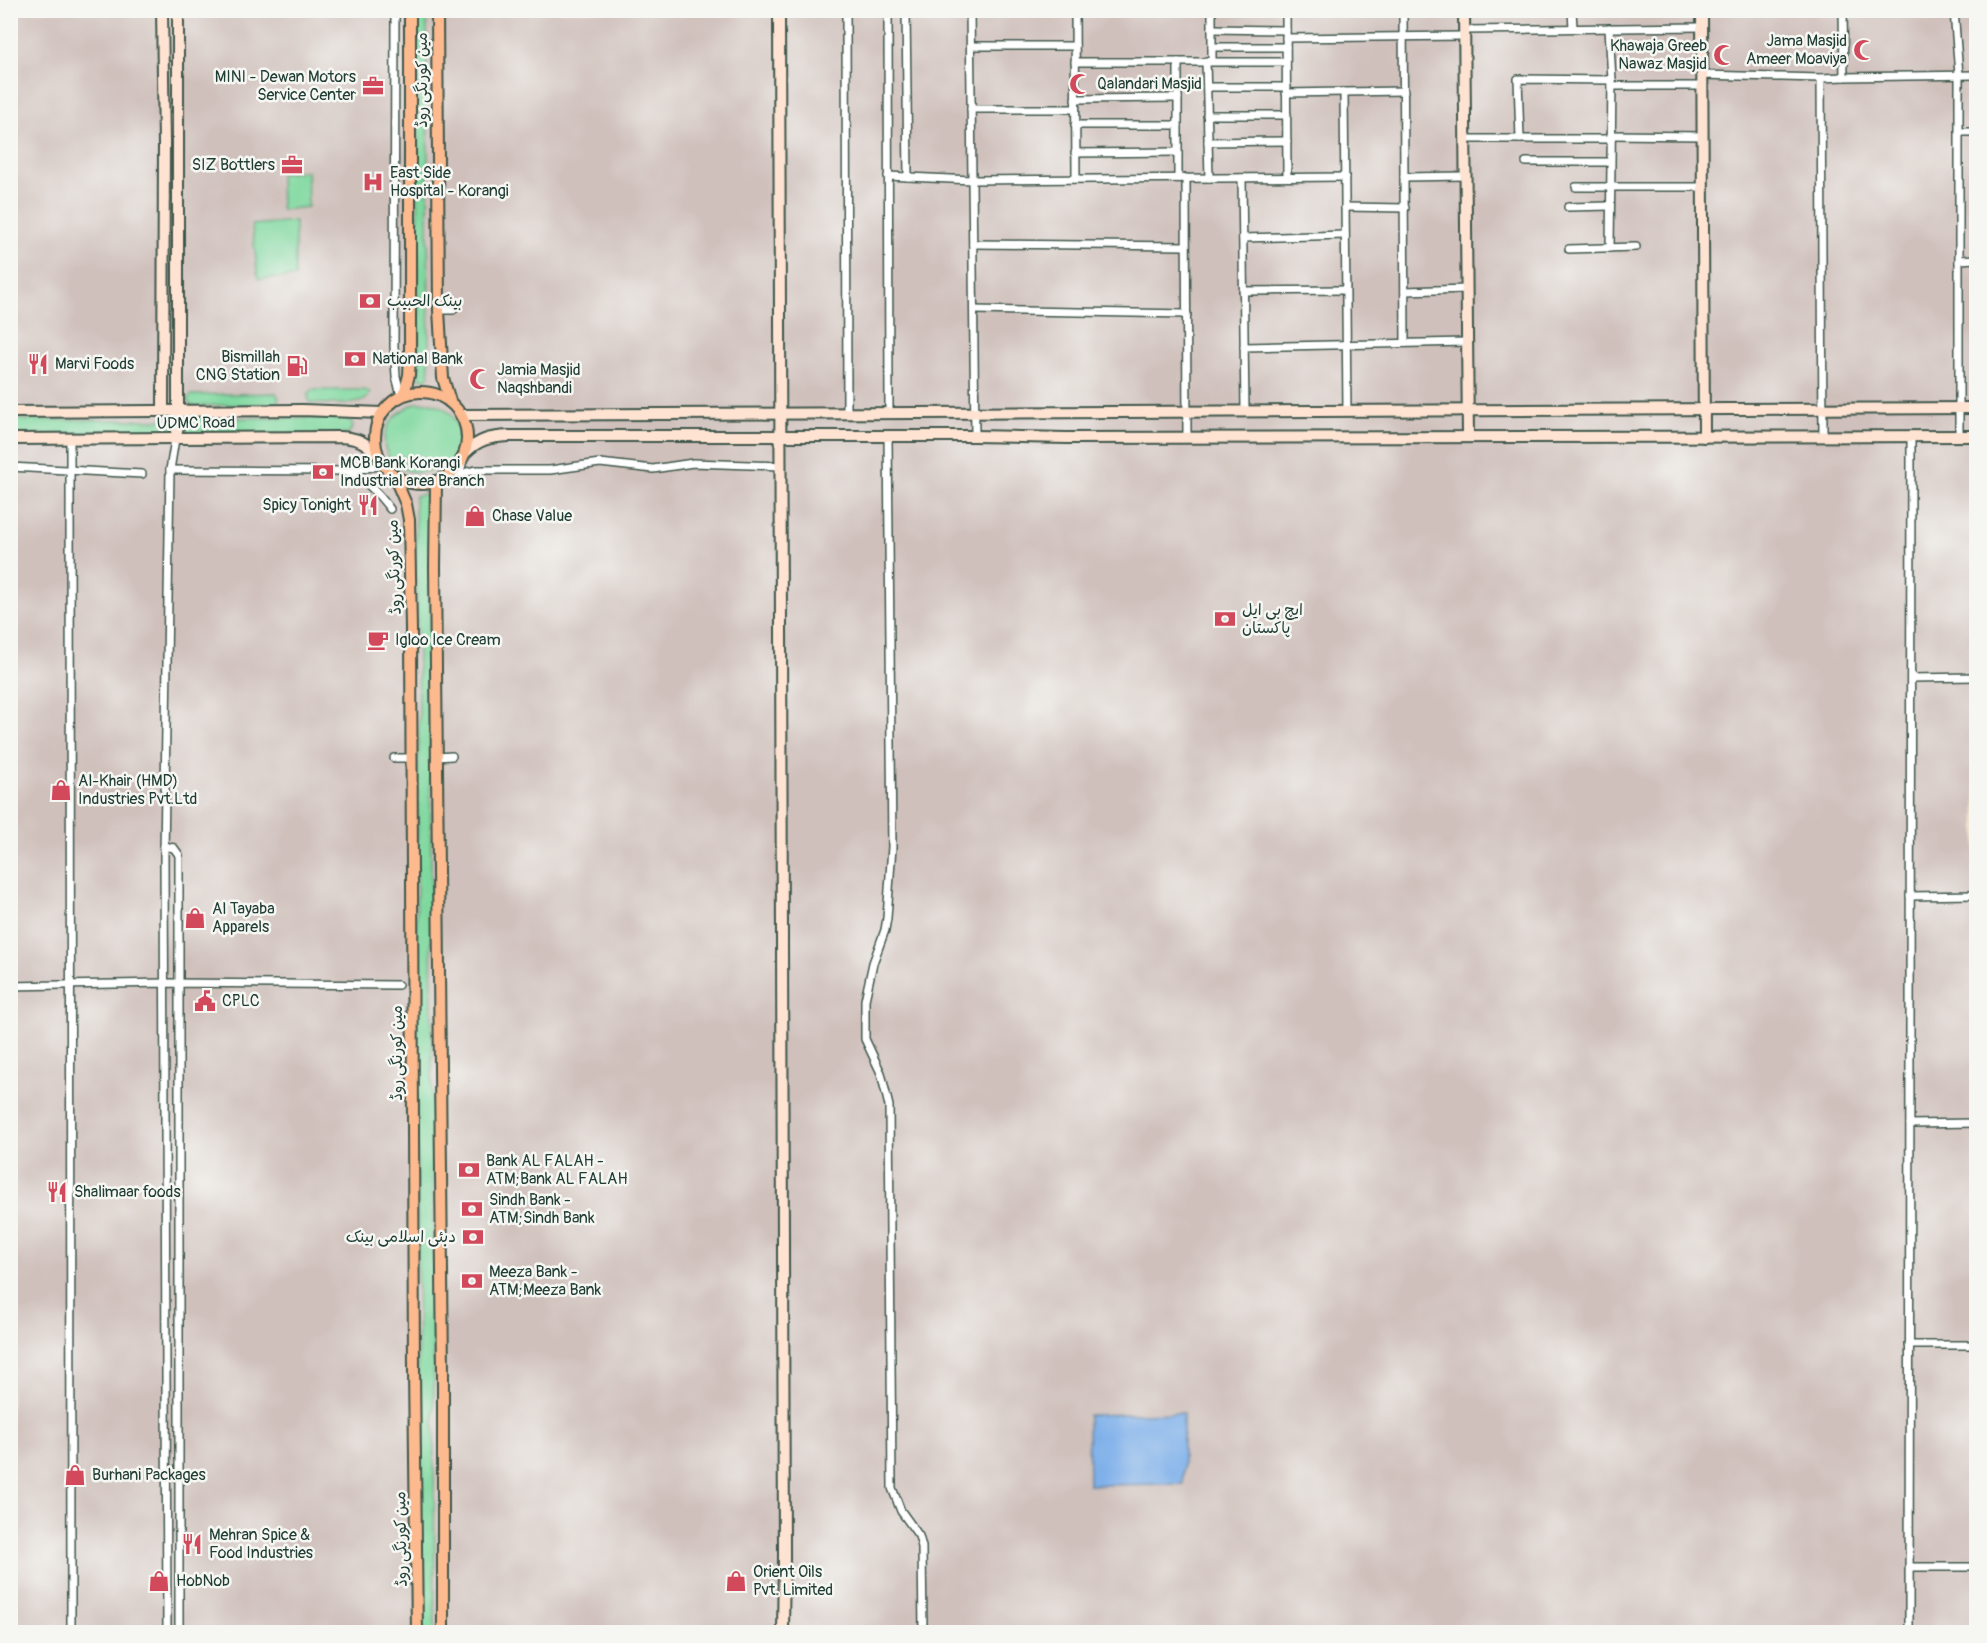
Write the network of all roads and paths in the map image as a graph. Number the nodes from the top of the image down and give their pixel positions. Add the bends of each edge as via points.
1 (162, 10) edge
2 (178, 10) edge
3 (395, 10) edge
4 (410, 10) edge
5 (437, 10) edge
6 (780, 10) edge
7 (846, 10) edge
8 (888, 10) edge
9 (906, 10) edge
10 (970, 10) edge
11 (1075, 10) edge
12 (1212, 10) edge
13 (1286, 10) edge
14 (1403, 10) edge
15 (1464, 10) edge
16 (1572, 10) edge
17 (1702, 10) edge
18 (1843, 10) edge
19 (1954, 10) edge
20 (1702, 27) junction
21 (1573, 28) junction
22 (1609, 28) junction
23 (1212, 29) junction
24 (1286, 30) junction
25 (1464, 33) junction
26 (1404, 37) junction
27 (1286, 38) junction
28 (163, 43) junction
29 (179, 43) junction
30 (971, 46) junction
31 (1075, 46) junction
32 (1212, 47) junction
33 (1286, 47) junction
34 (1209, 61) junction
35 (1075, 62) junction
36 (1178, 62) junction
37 (1286, 62) junction
38 (1959, 75) junction
39 (1977, 75) edge
40 (1844, 77) junction
41 (1821, 78) junction
42 (1702, 80) junction
43 (1612, 83) junction
44 (1207, 87) junction
45 (1287, 90) junction
46 (1404, 91) junction
47 (1344, 92) junction
48 (1178, 98) junction
49 (1075, 99) junction
50 (971, 109) junction
51 (1075, 109) junction
52 (1207, 115) junction
53 (1287, 115) junction
54 (1075, 125) junction
55 (1178, 125) junction
56 (1959, 132) junction
57 (1977, 132) edge
58 (1702, 136) junction
59 (1611, 137) junction
60 (1465, 138) junction
61 (1520, 139) junction
62 (1287, 141) junction
63 (1208, 142) junction
64 (164, 144) junction
65 (180, 144) junction
66 (1178, 152) junction
67 (1075, 153) junction
68 (1526, 162) dead end
69 (1610, 162) junction
70 (888, 176) junction
71 (1466, 176) junction
72 (908, 177) junction
73 (1287, 177) junction
74 (1345, 177) junction
75 (1404, 177) junction
76 (1076, 178) junction
77 (1182, 178) junction
78 (1209, 178) junction
79 (1242, 178) junction
80 (972, 180) junction
81 (1576, 187) dead end
82 (1610, 187) junction
83 (1703, 187) junction
84 (1610, 206) junction
85 (1345, 207) junction
86 (1568, 207) dead end
87 (1405, 208) junction
88 (396, 216) junction
89 (411, 216) junction
90 (1345, 235) junction
91 (1243, 238) junction
92 (973, 244) junction
93 (1186, 246) junction
94 (1636, 247) dead end
95 (1610, 248) junction
96 (1569, 249) dead end
97 (1959, 260) junction
98 (1977, 260) edge
99 (1467, 289) junction
100 (1346, 290) junction
101 (1243, 291) junction
102 (1405, 291) junction
103 (440, 310) junction
104 (453, 310) dead end
105 (974, 310) junction
106 (1187, 314) junction
107 (1405, 342) junction
108 (1467, 342) junction
109 (1346, 344) junction
110 (1244, 347) junction
111 (403, 395) junction
112 (450, 401) junction
113 (1977, 408) edge
114 (1823, 409) junction
115 (1959, 409) junction
116 (1704, 410) junction
117 (10, 411) edge
118 (163, 411) junction
119 (178, 411) junction
120 (1245, 411) junction
121 (1347, 411) junction
122 (1468, 411) junction
123 (975, 412) junction
124 (1187, 412) junction
125 (382, 413) junction
126 (781, 413) junction
127 (847, 413) junction
128 (889, 413) junction
129 (461, 415) junction
130 (780, 436) junction
131 (975, 436) junction
132 (1823, 436) junction
133 (1911, 436) junction
134 (1959, 436) junction
135 (1977, 436) edge
136 (888, 437) junction
137 (1468, 437) junction
138 (1704, 437) junction
139 (1187, 438) junction
140 (10, 439) edge
141 (175, 439) junction
142 (70, 440) junction
143 (377, 453) junction
144 (465, 453) junction
145 (384, 465) junction
146 (781, 466) junction
147 (10, 467) edge
148 (70, 471) junction
149 (170, 471) junction
150 (347, 471) junction
151 (142, 474) dead end
152 (394, 476) junction
153 (436, 482) junction
154 (390, 509) dead end
155 (1977, 677) edge
156 (1911, 678) junction
157 (452, 756) dead end
158 (437, 757) junction
159 (394, 758) dead end
160 (411, 758) junction
161 (164, 846) junction
162 (1977, 895) edge
163 (1910, 896) junction
164 (165, 983) junction
165 (179, 983) junction
166 (70, 984) junction
167 (398, 985) dead end
168 (10, 986) edge
169 (1977, 1123) edge
170 (1910, 1124) junction
171 (165, 1145) junction
172 (179, 1146) junction
173 (166, 1260) junction
174 (178, 1260) junction
175 (178, 1329) junction
176 (166, 1330) junction
177 (1910, 1345) junction
178 (1977, 1345) edge
179 (1909, 1567) junction
180 (1977, 1567) edge
181 (71, 1632) edge
182 (167, 1632) edge
183 (179, 1632) edge
184 (417, 1632) edge
185 (443, 1632) edge
186 (783, 1632) edge
187 (923, 1632) edge
188 (1909, 1632) edge

1 - 28 main road
2 - 29 main road
3 - 88 street
4 - 89 main road, مین کورنگی روڈ
5 - 103 main road, مین کورنگی روڈ
6 - 126 main road
7 - 127 street
8 - 70 street
9 - 72 street
10 - 30 street
11 - 31 street
12 - 23 street
13 - 24 street
14 - 26 street
15 - 25 main road
16 - 21 street
17 - 20 main road
18 - 40 street
19 - 38 street
20 - 22 street
20 - 42 main road
21 - 22 street
21 - 25 street
22 - 43 street
23 - 24 street
23 - 32 street
24 - 27 street
25 - 26 street
25 - 60 main road
26 - 27 street
26 - 46 street
27 - 33 street
28 - 29 main road
28 - 64 main road
29 - 65 main road
30 - 31 street
30 - 50 street
31 - 35 street
32 - 33 street
32 - 34 street
33 - 37 street
34 - 36 street
34 - 37 street
34 - 44 street
35 - 36 street
35 - 49 street
36 - 48 street
37 - 45 street
38 - 39 street
38 - 40 street
38 - 56 street
40 - 41 street
41 - 42 street
41 - 114 street
42 - 43 street
42 - 58 main road
43 - 59 street
43 - 61 street via 1518,79
44 - 45 street
44 - 52 street
45 - 47 street
45 - 53 street
46 - 47 street
46 - 75 street
47 - 74 street
48 - 49 street
48 - 55 street
49 - 51 street
50 - 51 street
50 - 80 street
51 - 54 street
52 - 53 street
52 - 63 street
53 - 62 street
54 - 55 street
54 - 67 street
55 - 66 street
56 - 57 street
56 - 97 street
58 - 59 street
58 - 83 main road
59 - 61 street
59 - 69 street
60 - 61 street
60 - 71 main road
62 - 63 street
62 - 73 street
63 - 78 street
64 - 65 main road
64 - 118 main road
65 - 119 main road
66 - 67 street
66 - 77 street
67 - 76 street
68 - 69 street
69 - 82 street
70 - 72 street
70 - 128 street
71 - 75 street
71 - 99 main road
72 - 80 street
73 - 74 street
73 - 79 street
74 - 85 street
75 - 87 street
76 - 77 street
76 - 80 street
77 - 78 street
77 - 93 street
78 - 79 street
79 - 91 street
80 - 92 street
81 - 82 street
82 - 83 street
82 - 84 street
83 - 116 main road
84 - 86 street
84 - 95 street
85 - 87 street
85 - 90 street
87 - 102 street
88 - 89 street
88 - 111 street via 394,346 396,376
89 - 111 main road, مین کورنگی روڈ via 410,354
90 - 91 street
90 - 100 street
91 - 101 street
92 - 93 street
92 - 105 street
93 - 106 street
94 - 95 street
95 - 96 street
97 - 98 street
97 - 115 street
99 - 102 street
99 - 108 main road
100 - 101 street
100 - 109 street
101 - 110 street
102 - 107 street
103 - 104 street
103 - 112 main road, مین کورنگی روڈ via 443,378
105 - 106 street
105 - 123 street
106 - 124 street
107 - 108 street
107 - 109 street
108 - 122 main road
109 - 110 street
109 - 121 street
110 - 120 street
111 - 112 main road via 436,393
111 - 125 main road
112 - 129 main road
113 - 115 main road
114 - 115 main road
114 - 116 main road
114 - 132 street
115 - 134 street
116 - 122 main road
116 - 138 main road
117 - 118 main road, UDMC Road
118 - 119 main road, UDMC Road
119 - 125 main road, UDMC Road
119 - 141 main road
120 - 121 main road
120 - 124 main road
121 - 122 main road
122 - 137 main road
123 - 124 main road
123 - 128 main road
123 - 131 street
124 - 139 street
125 - 143 main road via 375,432
126 - 127 main road
126 - 129 main road
126 - 130 main road
127 - 128 main road
129 - 144 main road via 467,434
130 - 136 main road
130 - 144 main road via 496,436 475,442
130 - 146 main road
131 - 136 main road
131 - 139 main road
132 - 133 main road
132 - 138 main road
133 - 134 main road
133 - 156 street
134 - 135 main road
136 - 187 street via 892,847 888,918 865,1000 866,1039 881,1073 889,1106 892,1488 922,1547
137 - 138 main road
137 - 139 main road
140 - 142 main road, UDMC Road
141 - 142 main road, UDMC Road
141 - 143 main road, UDMC Road via 340,436 363,441
141 - 149 street
142 - 148 street
143 - 145 main road
144 - 146 street via 458,479 477,470 550,470 600,463 653,469 693,463
144 - 153 main road via 452,472
145 - 150 street
145 - 152 main road
146 - 186 main road
147 - 148 street
148 - 151 street
148 - 166 street
149 - 150 street
149 - 161 street
150 - 154 street via 373,488
152 - 153 main road via 408,483
152 - 160 main road, مین کورنگی روڈ via 409,520
153 - 158 main road
155 - 156 street
156 - 163 street
157 - 158 street
158 - 185 main road
159 - 160 street
160 - 184 main road, مین کورنگی روڈ
161 - 164 street
161 - 165 street via 174,848 179,855
162 - 163 street
163 - 170 street
164 - 165 street
164 - 166 street
164 - 171 street
165 - 167 street
165 - 172 street
166 - 168 street
166 - 181 street
169 - 170 street
170 - 177 street
171 - 172 street
171 - 173 street
172 - 174 street
173 - 174 street
173 - 176 street
174 - 175 street
175 - 176 street
175 - 183 street
176 - 182 street
177 - 178 street
177 - 179 street
179 - 180 street
179 - 188 street

